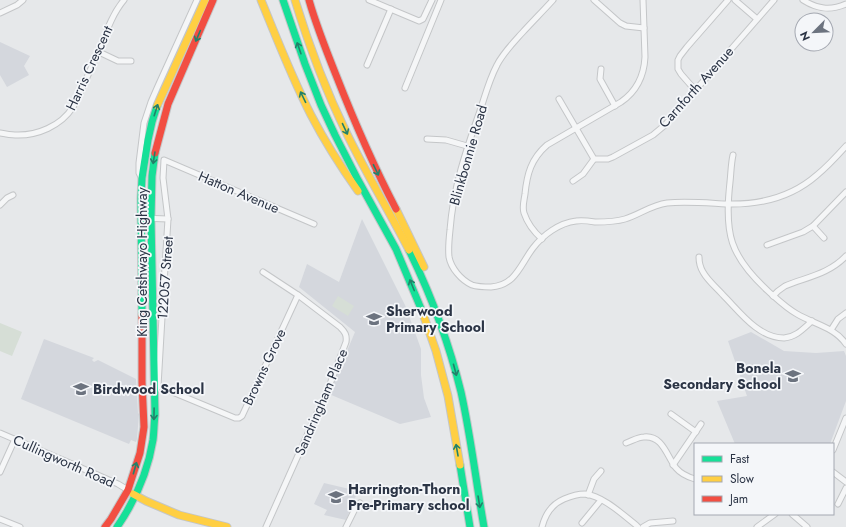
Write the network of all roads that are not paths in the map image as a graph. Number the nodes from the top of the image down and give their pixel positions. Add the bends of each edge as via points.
1 (23, 0) edge
2 (124, 0) edge
3 (197, 0) edge
4 (205, 0) edge
5 (213, 0) edge
6 (261, 0) edge
7 (283, 0) edge
8 (295, 0) edge
9 (309, 0) edge
10 (369, 0) edge
11 (432, 0) edge
12 (441, 0) edge
13 (553, 0) edge
14 (594, 0) edge
15 (643, 0) edge
16 (728, 0) edge
17 (735, 0) edge
18 (774, 0) edge
19 (806, 1) edge
20 (846, 4) edge
21 (391, 9) junction
22 (0, 13) edge
23 (757, 19) junction
24 (644, 28) junction
25 (99, 52) junction
26 (131, 61) dead end
27 (367, 65) dead end
28 (601, 69) dead end
29 (405, 88) dead end
30 (695, 90) junction
31 (559, 99) dead end
32 (615, 106) junction
33 (576, 128) junction
34 (0, 134) edge
35 (427, 138) dead end
36 (467, 146) junction
37 (846, 146) edge
38 (733, 155) dead end
39 (594, 159) junction
40 (164, 160) joint
41 (142, 179) junction
42 (573, 181) dead end
43 (846, 192) edge
44 (13, 195) dead end
45 (728, 204) junction
46 (0, 205) edge
47 (141, 218) junction
48 (151, 218) junction
49 (168, 219) junction
50 (314, 224) dead end
51 (383, 224) junction
52 (813, 226) junction
53 (824, 238) dead end
54 (542, 239) junction
55 (767, 245) dead end
56 (846, 256) edge
57 (699, 257) dead end
58 (263, 272) dead end
59 (298, 295) junction
60 (773, 296) junction
61 (846, 313) edge
62 (812, 321) junction
63 (831, 330) junction
64 (444, 332) junction
65 (846, 344) edge
66 (158, 386) junction
67 (154, 395) junction
68 (671, 414) dead end
69 (846, 418) edge
70 (702, 424) dead end
71 (696, 432) junction
72 (0, 433) edge
73 (14, 439) junction
74 (626, 443) dead end
75 (834, 448) edge
76 (673, 465) junction
77 (601, 471) dead end
78 (0, 472) edge
79 (834, 473) edge
80 (694, 479) edge
81 (846, 482) edge
82 (846, 488) edge
83 (463, 489) junction
84 (128, 490) junction
85 (588, 495) junction
86 (135, 496) junction
87 (601, 500) junction
88 (360, 503) dead end
89 (838, 504) dead end
90 (772, 515) edge
91 (793, 515) edge
92 (0, 518) edge
93 (673, 521) dead end
94 (582, 524) dead end
95 (20, 527) edge
96 (105, 527) edge
97 (117, 527) edge
98 (227, 527) edge
99 (266, 527) edge
100 (346, 527) edge
101 (465, 527) edge
102 (470, 527) edge
103 (484, 527) edge
104 (542, 527) edge
105 (638, 527) edge
106 (643, 527) edge
107 (757, 527) edge
108 (807, 527) edge

1 - 22 street
2 - 25 street, Harris Crescent via 112,20
3 - 41 street via 144,123 138,173
41 -> 4 main road, King Cetshwayo Highway via 148,140 158,103
5 -> 48 main road, King Cetshwayo Highway via 168,104 161,128 154,158
51 -> 6 main road via 326,142 300,91
51 -> 7 main road via 321,105 304,64
8 -> 64 main road via 328,94 415,262
9 -> 64 main road via 349,108 374,166 435,292
10 - 21 street
11 - 21 street via 423,19 419,21
12 - 29 street
13 - 36 street, Blinkbonnie Road via 511,45 498,64
14 - 24 street via 620,24
15 - 24 street
16 - 30 street via 678,60 678,69
17 - 23 street
18 - 23 street, Carnforth Avenue
19 - 20 street via 814,7 825,8
21 - 27 street
23 - 30 street, Carnforth Avenue
24 - 32 street via 643,73 634,90
25 - 26 street via 118,61
25 - 34 street, Harris Crescent via 77,100 62,120 34,134
28 - 32 street via 600,79
30 - 39 street, Carnforth Avenue via 653,135 613,157
31 - 33 street
32 - 33 street
33 - 39 street
33 - 54 street via 542,150 528,173 524,211 526,218
35 - 36 street
36 - 54 street, Blinkbonnie Road via 455,188 450,220 449,257 457,273 473,285 483,287 502,284 516,275 532,248
37 - 45 street, Blinkbonnie Road via 818,175 789,193 752,204
38 - 45 street
39 - 42 street via 583,174
40 - 49 street, 122057 Street via 163,178
40 - 50 street, Hatton Avenue
41 - 47 main road, King Cetshwayo Highway
43 - 52 street
44 - 46 street
45 - 54 street, Blinkbonnie Road via 665,204 614,222 567,223
45 - 60 street via 730,237 736,252 750,274
47 - 48 street
84 -> 47 main road, King Cetshwayo Highway via 140,453 144,427
48 - 49 street
48 - 67 main road, King Cetshwayo Highway
49 - 66 street, 122057 Street
83 -> 51 main road via 448,396 436,351 409,279
52 - 53 street
52 - 55 street
56 - 60 street via 832,268 785,286
57 - 62 street via 700,266 707,278 747,320 769,335 785,338 797,334
58 - 59 street
59 - 66 street, Browns Grove via 240,418
59 - 99 street, Sandringham Place via 340,327 347,338 330,384
60 - 62 street via 788,309
61 - 63 street via 838,319
62 - 63 street
63 - 65 street
64 -> 103 main road via 464,408
66 - 67 street, 122057 Street
67 -> 86 main road, King Cetshwayo Highway via 152,441 148,461
68 - 71 street
69 - 75 street
70 - 71 street
71 - 76 street
72 - 73 street, Cullingworth Road
73 - 78 street
73 - 84 street, Cullingworth Road
74 - 76 street via 644,437 657,440
76 - 80 street via 679,472
77 - 85 street via 594,479
79 - 81 street
82 - 89 street
83 - 101 main road
83 - 102 main road
84 - 86 main road
84 - 96 main road, King Cetshwayo Highway
85 - 87 street
85 - 104 street via 574,495 555,504 548,512
86 - 97 main road, King Cetshwayo Highway
86 - 98 main road via 179,515
87 - 94 street
87 - 105 street
88 - 100 street
90 - 107 street
91 - 108 street
92 - 95 street
93 - 106 street via 650,523

